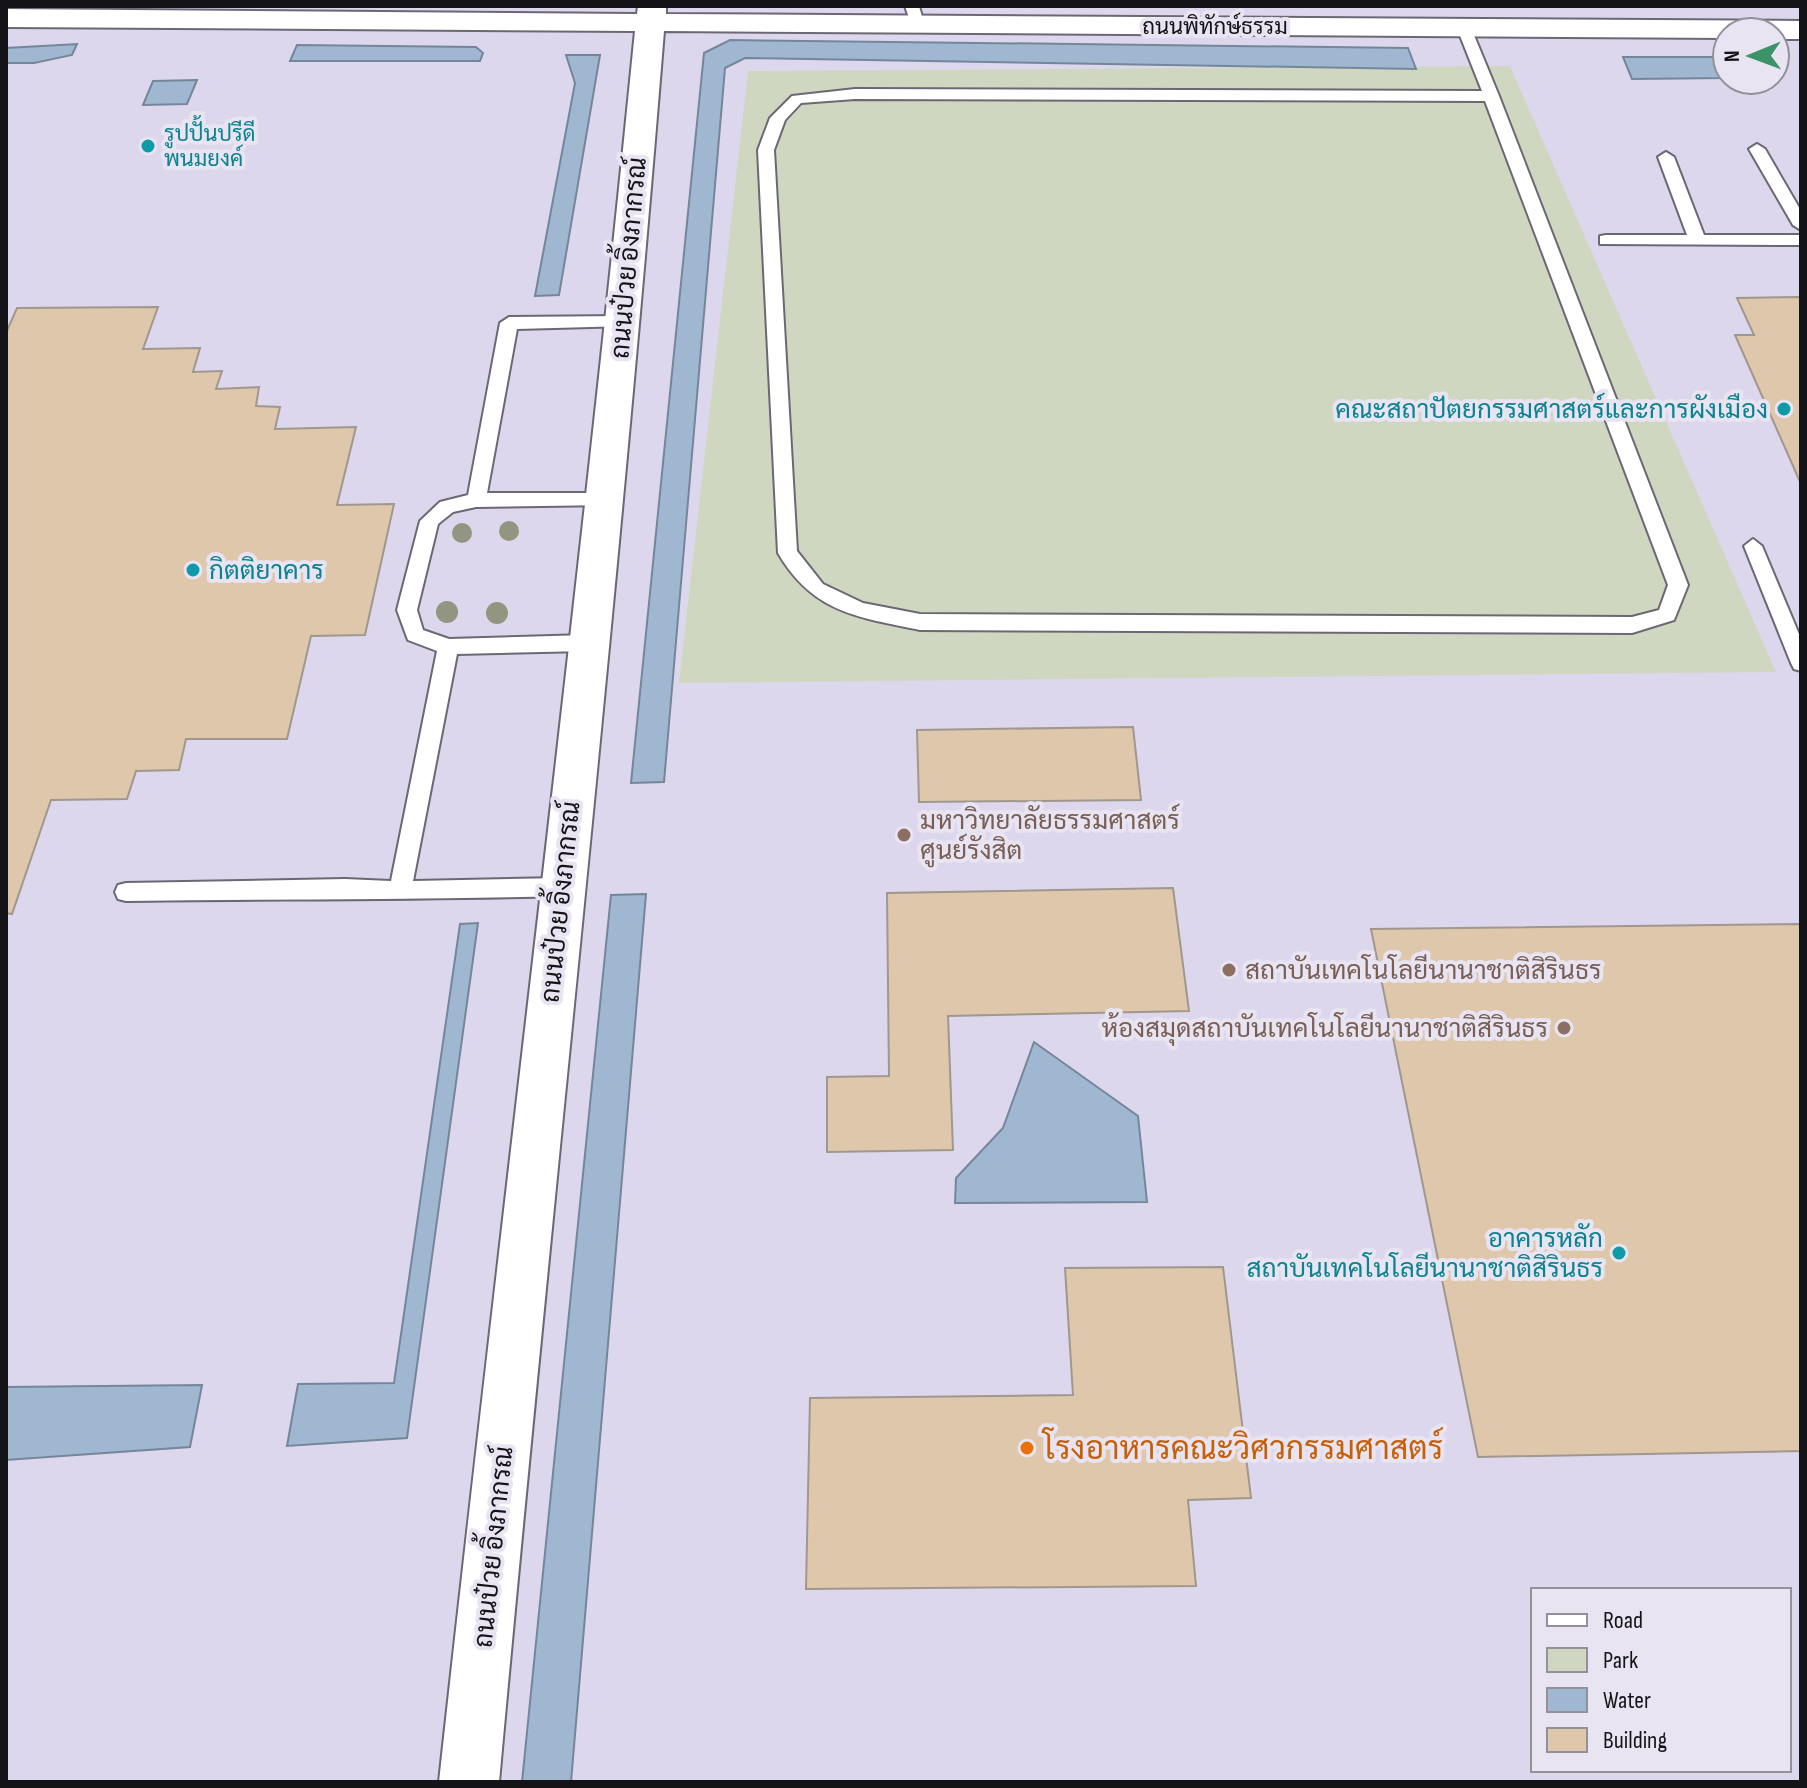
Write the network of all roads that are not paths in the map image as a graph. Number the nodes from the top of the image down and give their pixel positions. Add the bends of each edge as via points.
1 (651, 14) edge
2 (914, 15) edge
3 (6, 18) edge
4 (1464, 28) junction
5 (1801, 30) edge
6 (1491, 96) junction
7 (1757, 149) dead end
8 (1666, 157) dead end
9 (1801, 225) edge
10 (1606, 240) dead end
11 (1801, 240) edge
12 (1698, 241) junction
13 (623, 322) junction
14 (476, 500) junction
15 (604, 500) junction
16 (1753, 546) dead end
17 (587, 643) junction
18 (448, 647) junction
19 (1801, 663) edge
20 (561, 887) junction
21 (400, 891) junction
22 (126, 892) dead end
23 (469, 1782) edge

1 - 2 street, ถนนพิทักษ์ธรรม
1 - 3 street, ถนนพิทักษ์ธรรม
1 - 13 street, ถนนป๋วย อิ้งภากรณ์
2 - 4 street, ถนนพิทักษ์ธรรม
4 - 5 street, ถนนพิทักษ์ธรรม
4 - 6 lane
6 - 6 lane via 1678,585 1667,615 1632,625 920,622 859,610 816,589 788,553 766,150 778,118 797,99 855,94
7 - 9 lane
8 - 12 lane
10 - 12 lane
11 - 12 lane
13 - 14 lane via 509,323
13 - 15 street, ถนนป๋วย อิ้งภากรณ์
14 - 15 lane
14 - 18 lane via 447,507 429,521 407,610 415,635
15 - 17 street, ถนนป๋วย อิ้งภากรณ์
16 - 19 lane
17 - 18 lane
17 - 20 street, ถนนป๋วย อิ้งภากรณ์
18 - 21 lane
20 - 21 lane
20 - 23 street, ถนนป๋วย อิ้งภากรณ์
21 - 22 lane

